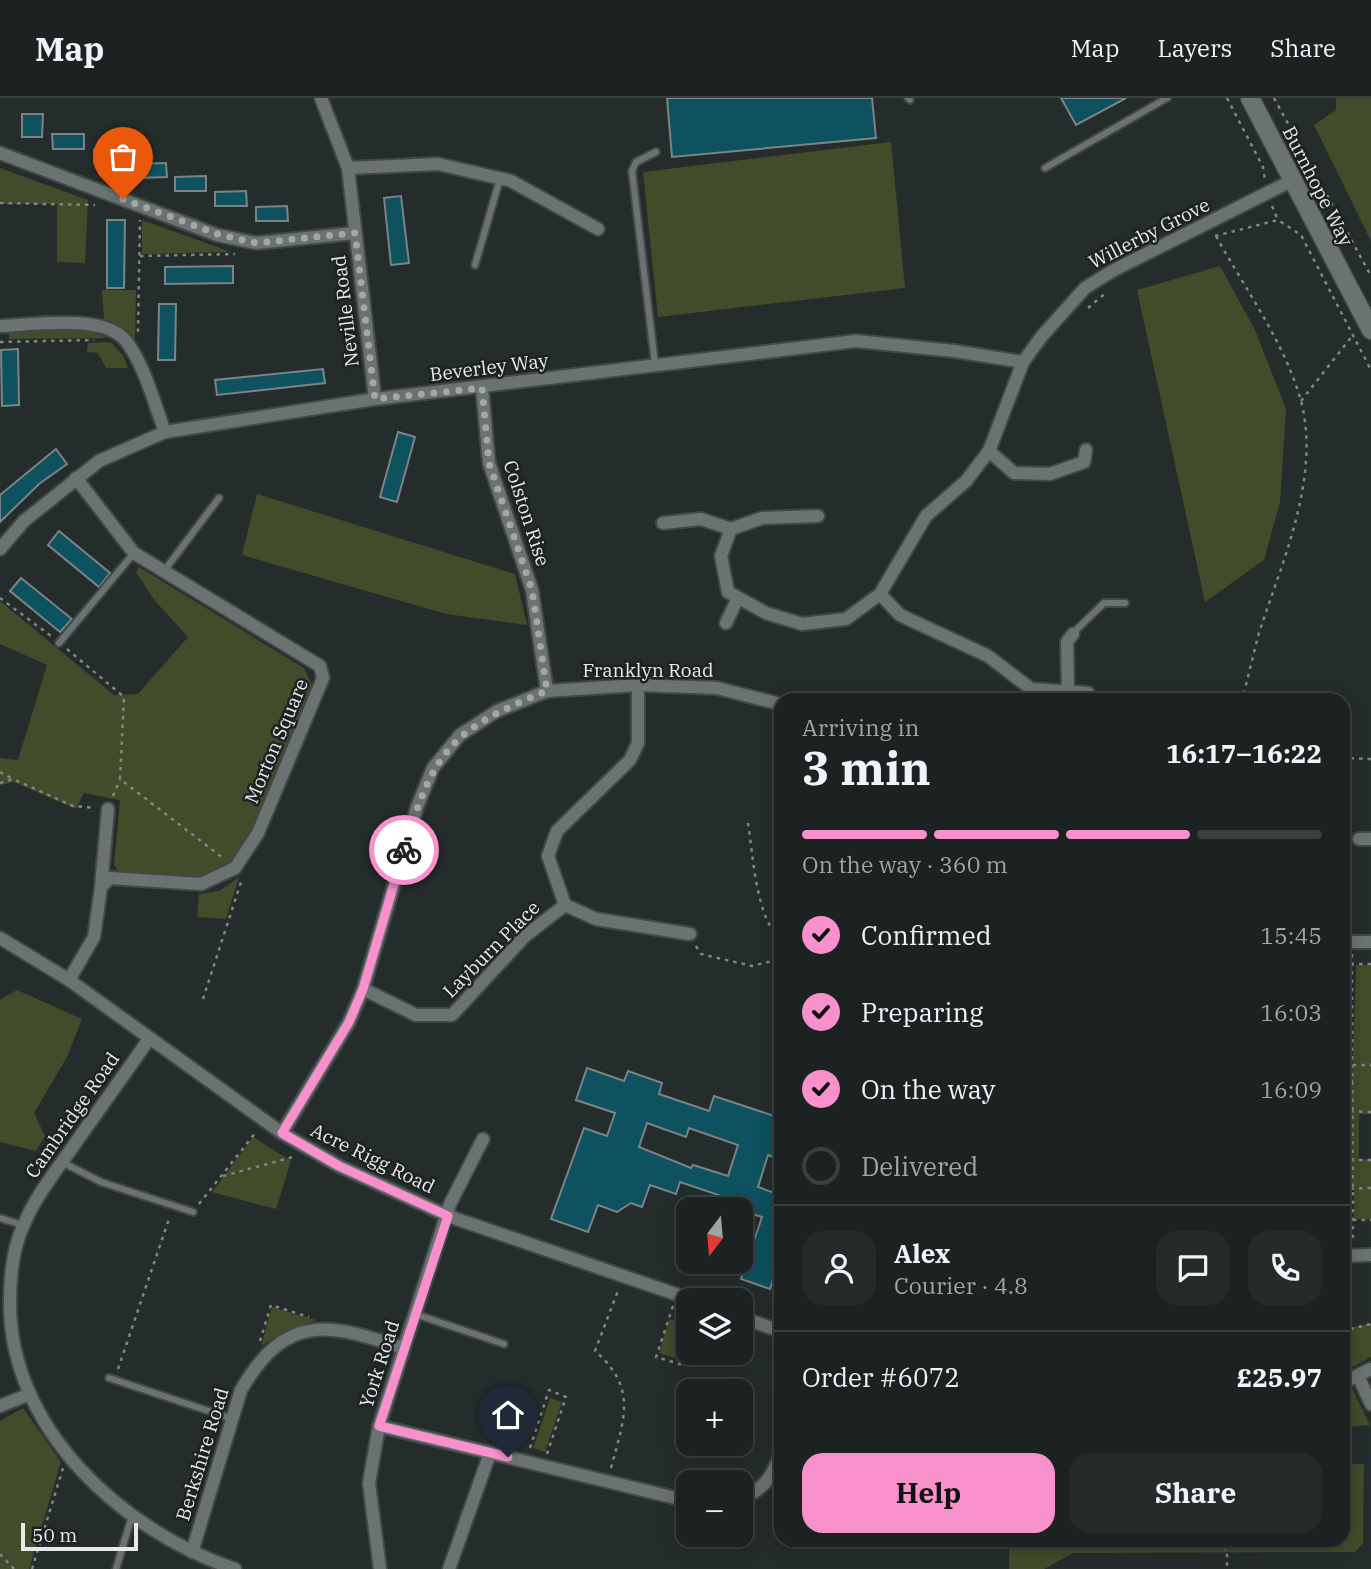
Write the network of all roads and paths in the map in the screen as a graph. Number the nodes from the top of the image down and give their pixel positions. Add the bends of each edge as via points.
1 (321, 98) edge
2 (1167, 98) edge
3 (1227, 98) edge
4 (1250, 98) edge
5 (1274, 98) edge
6 (656, 152) dead end
7 (0, 153) edge
8 (348, 168) junction
9 (1045, 169) dead end
10 (500, 178) junction
11 (1291, 181) junction
12 (106, 193) junction
13 (1267, 195) junction
14 (0, 203) edge
15 (140, 206) junction
16 (1278, 219) junction
17 (598, 229) dead end
18 (355, 233) junction
19 (256, 243) junction
20 (139, 256) junction
21 (475, 265) dead end
22 (1371, 276) edge
23 (1115, 286) dead end
24 (1084, 310) dead end
25 (0, 326) edge
26 (1371, 330) edge
27 (1353, 335) junction
28 (94, 340) dead end
29 (0, 342) edge
30 (131, 351) junction
31 (1023, 362) junction
32 (655, 366) junction
33 (1371, 370) edge
34 (482, 388) junction
35 (375, 399) junction
36 (1301, 401) junction
37 (165, 432) junction
38 (1086, 450) dead end
39 (989, 451) junction
40 (76, 478) junction
41 (219, 498) dead end
42 (818, 516) dead end
43 (663, 523) dead end
44 (731, 529) junction
45 (0, 549) edge
46 (134, 553) junction
47 (164, 571) junction
48 (880, 594) junction
49 (0, 598) edge
50 (738, 598) junction
51 (1125, 603) dead end
52 (726, 623) dead end
53 (1073, 634) joint
54 (59, 643) junction
55 (638, 685) junction
56 (547, 691) junction
57 (1068, 692) junction
58 (1088, 693) dead end
59 (1244, 693) edge
60 (774, 702) edge
61 (1350, 758) edge
62 (1371, 759) edge
63 (0, 772) edge
64 (13, 779) junction
65 (120, 779) junction
66 (0, 783) edge
67 (108, 809) junction
68 (748, 823) dead end
69 (235, 868) junction
70 (101, 887) junction
71 (565, 905) junction
72 (774, 933) edge
73 (690, 934) joint
74 (0, 938) edge
75 (1350, 942) edge
76 (1371, 942) edge
77 (1350, 955) edge
78 (774, 961) edge
79 (1352, 964) junction
80 (1371, 964) edge
81 (69, 980) junction
82 (363, 989) junction
83 (203, 999) dead end
84 (149, 1039) junction
85 (1353, 1065) junction
86 (1371, 1065) edge
87 (1353, 1081) joint
88 (1350, 1111) edge
89 (1371, 1112) edge
90 (256, 1132) dead end
91 (282, 1133) junction
92 (484, 1139) dead end
93 (293, 1157) dead end
94 (1353, 1160) junction
95 (1371, 1160) edge
96 (62, 1162) junction
97 (223, 1176) junction
98 (1350, 1188) edge
99 (1353, 1188) junction
100 (1371, 1188) edge
101 (173, 1206) junction
102 (193, 1212) joint
103 (448, 1216) junction
104 (0, 1218) edge
105 (1353, 1220) junction
106 (1371, 1220) edge
107 (23, 1225) junction
108 (1350, 1241) edge
109 (1350, 1255) edge
110 (1371, 1255) edge
111 (623, 1276) junction
112 (676, 1295) joint
113 (415, 1314) junction
114 (753, 1322) edge
115 (1371, 1324) edge
116 (774, 1329) edge
117 (1350, 1329) edge
118 (504, 1344) dead end
119 (404, 1348) junction
120 (676, 1363) edge
121 (1371, 1369) edge
122 (1358, 1376) junction
123 (112, 1378) joint
124 (1350, 1380) edge
125 (30, 1394) junction
126 (1371, 1404) edge
127 (0, 1406) edge
128 (233, 1419) junction
129 (379, 1426) junction
130 (490, 1453) junction
131 (67, 1454) junction
132 (525, 1461) junction
133 (544, 1466) junction
134 (774, 1473) edge
135 (607, 1481) junction
136 (753, 1494) edge
137 (676, 1498) edge
138 (132, 1516) junction
139 (1224, 1547) edge
140 (192, 1552) junction
141 (0, 1554) edge
142 (14, 1569) edge
143 (32, 1569) edge
144 (116, 1569) edge
145 (235, 1569) edge
146 (380, 1569) edge
147 (449, 1569) edge
148 (1227, 1569) edge

1 - 8 street, Neville Road
2 - 9 lane
3 - 13 path via 1263,167
4 - 11 main road, Burnhope Way
5 - 22 path
6 - 32 lane via 636,162 632,171
7 - 12 street
8 - 10 street via 438,164
8 - 18 street, Neville Road
10 - 17 street
10 - 21 lane
11 - 13 street, Willerby Grove
11 - 26 main road, Burnhope Way
12 - 14 path via 97,205
12 - 15 street
13 - 16 path
13 - 31 street, Willerby Grove via 1085,288
15 - 19 street
15 - 20 path
16 - 27 path via 1301,235
16 - 36 path via 1216,236 1281,351
18 - 19 street
18 - 35 street, Neville Road
19 - 20 path via 238,254
20 - 30 path via 138,342
23 - 24 path
25 - 30 street via 101,326 125,339
27 - 33 path
27 - 36 path
28 - 29 path
30 - 37 street
31 - 32 street, Beverley Way via 856,341
31 - 39 street, Willerby Grove
32 - 34 street, Beverley Way
34 - 35 street, Beverley Way
34 - 56 street, Colston Rise via 489,463 532,590
35 - 37 street, Beverley Way
36 - 59 path via 1305,468 1298,515
37 - 40 street, Beverley Way via 99,461
38 - 39 street via 1084,461 1051,474 1014,472
39 - 48 street, Willerby Grove via 966,481 926,516
40 - 45 street, Beverley Way via 24,521
40 - 46 street, Morton Square
41 - 47 lane
42 - 44 street via 762,518
43 - 44 street via 701,519
44 - 50 street via 721,556 728,592
46 - 47 street, Morton Square
46 - 54 lane
47 - 69 street, Morton Square via 320,666 323,678 258,833
48 - 50 street, Willerby Grove via 846,619 802,624
48 - 57 street via 900,615 988,656 1031,689
49 - 54 path
50 - 52 street
51 - 53 lane via 1104,603
53 - 57 street via 1067,642
54 - 65 path via 124,697
55 - 56 street, Franklyn Road
55 - 60 street, Franklyn Road via 717,688
55 - 71 street, Layburn Place via 638,743 630,760 557,831 548,856
56 - 82 street, Franklyn Road via 498,711 460,735 433,768
57 - 58 street
61 - 62 path
63 - 64 path
64 - 66 path
64 - 67 path via 73,806
65 - 67 path
65 - 69 path
67 - 70 street
68 - 72 path via 758,890
69 - 70 street via 201,884 110,878
69 - 83 path via 244,873
70 - 81 street via 94,937
71 - 73 street, Layburn Place via 596,919
71 - 82 street, Layburn Place via 525,936 452,1015 416,1015
73 - 78 path via 701,954 752,966
74 - 81 street, Acre Rigg Road
75 - 76 street
77 - 79 path
79 - 80 path
79 - 85 path
81 - 84 street, Acre Rigg Road
82 - 91 street, Franklyn Road via 349,1022
84 - 91 street, Acre Rigg Road
84 - 96 street, Cambridge Road
85 - 86 path
85 - 87 path
87 - 94 path
88 - 89 path
90 - 97 path
91 - 103 street, Acre Rigg Road via 339,1166
92 - 103 street, York Road
93 - 97 path
94 - 95 path
94 - 99 path
96 - 101 lane via 101,1182
96 - 107 street, Cambridge Road
97 - 102 path
98 - 99 path
99 - 100 path
99 - 105 path
101 - 102 lane
101 - 123 path
103 - 111 street, Acre Rigg Road
103 - 113 street, York Road
104 - 107 lane
105 - 106 path
105 - 108 path
107 - 125 street, Cambridge Road via 10,1286 10,1327
109 - 110 street
111 - 112 street, Acre Rigg Road
111 - 135 path via 595,1351 621,1378 624,1401
112 - 120 path via 656,1357
113 - 118 lane
113 - 119 street, York Road
114 - 116 street
115 - 117 path
119 - 128 street, Berkshire Road via 337,1328 304,1331 276,1345 253,1369
119 - 129 street, York Road
121 - 122 street
122 - 124 street
122 - 126 street
123 - 128 lane
125 - 127 street
125 - 131 street, Cambridge Road
128 - 140 street, Berkshire Road
129 - 130 street
129 - 146 street, York Road via 369,1483
130 - 132 street
130 - 147 street
131 - 138 street, Cambridge Road
131 - 143 path
132 - 133 street
132 - 133 path via 549,1390 566,1397
133 - 135 street
134 - 136 street
135 - 137 street
138 - 140 street, Cambridge Road
138 - 144 lane
139 - 148 path
140 - 145 street, Cambridge Road
141 - 142 path

